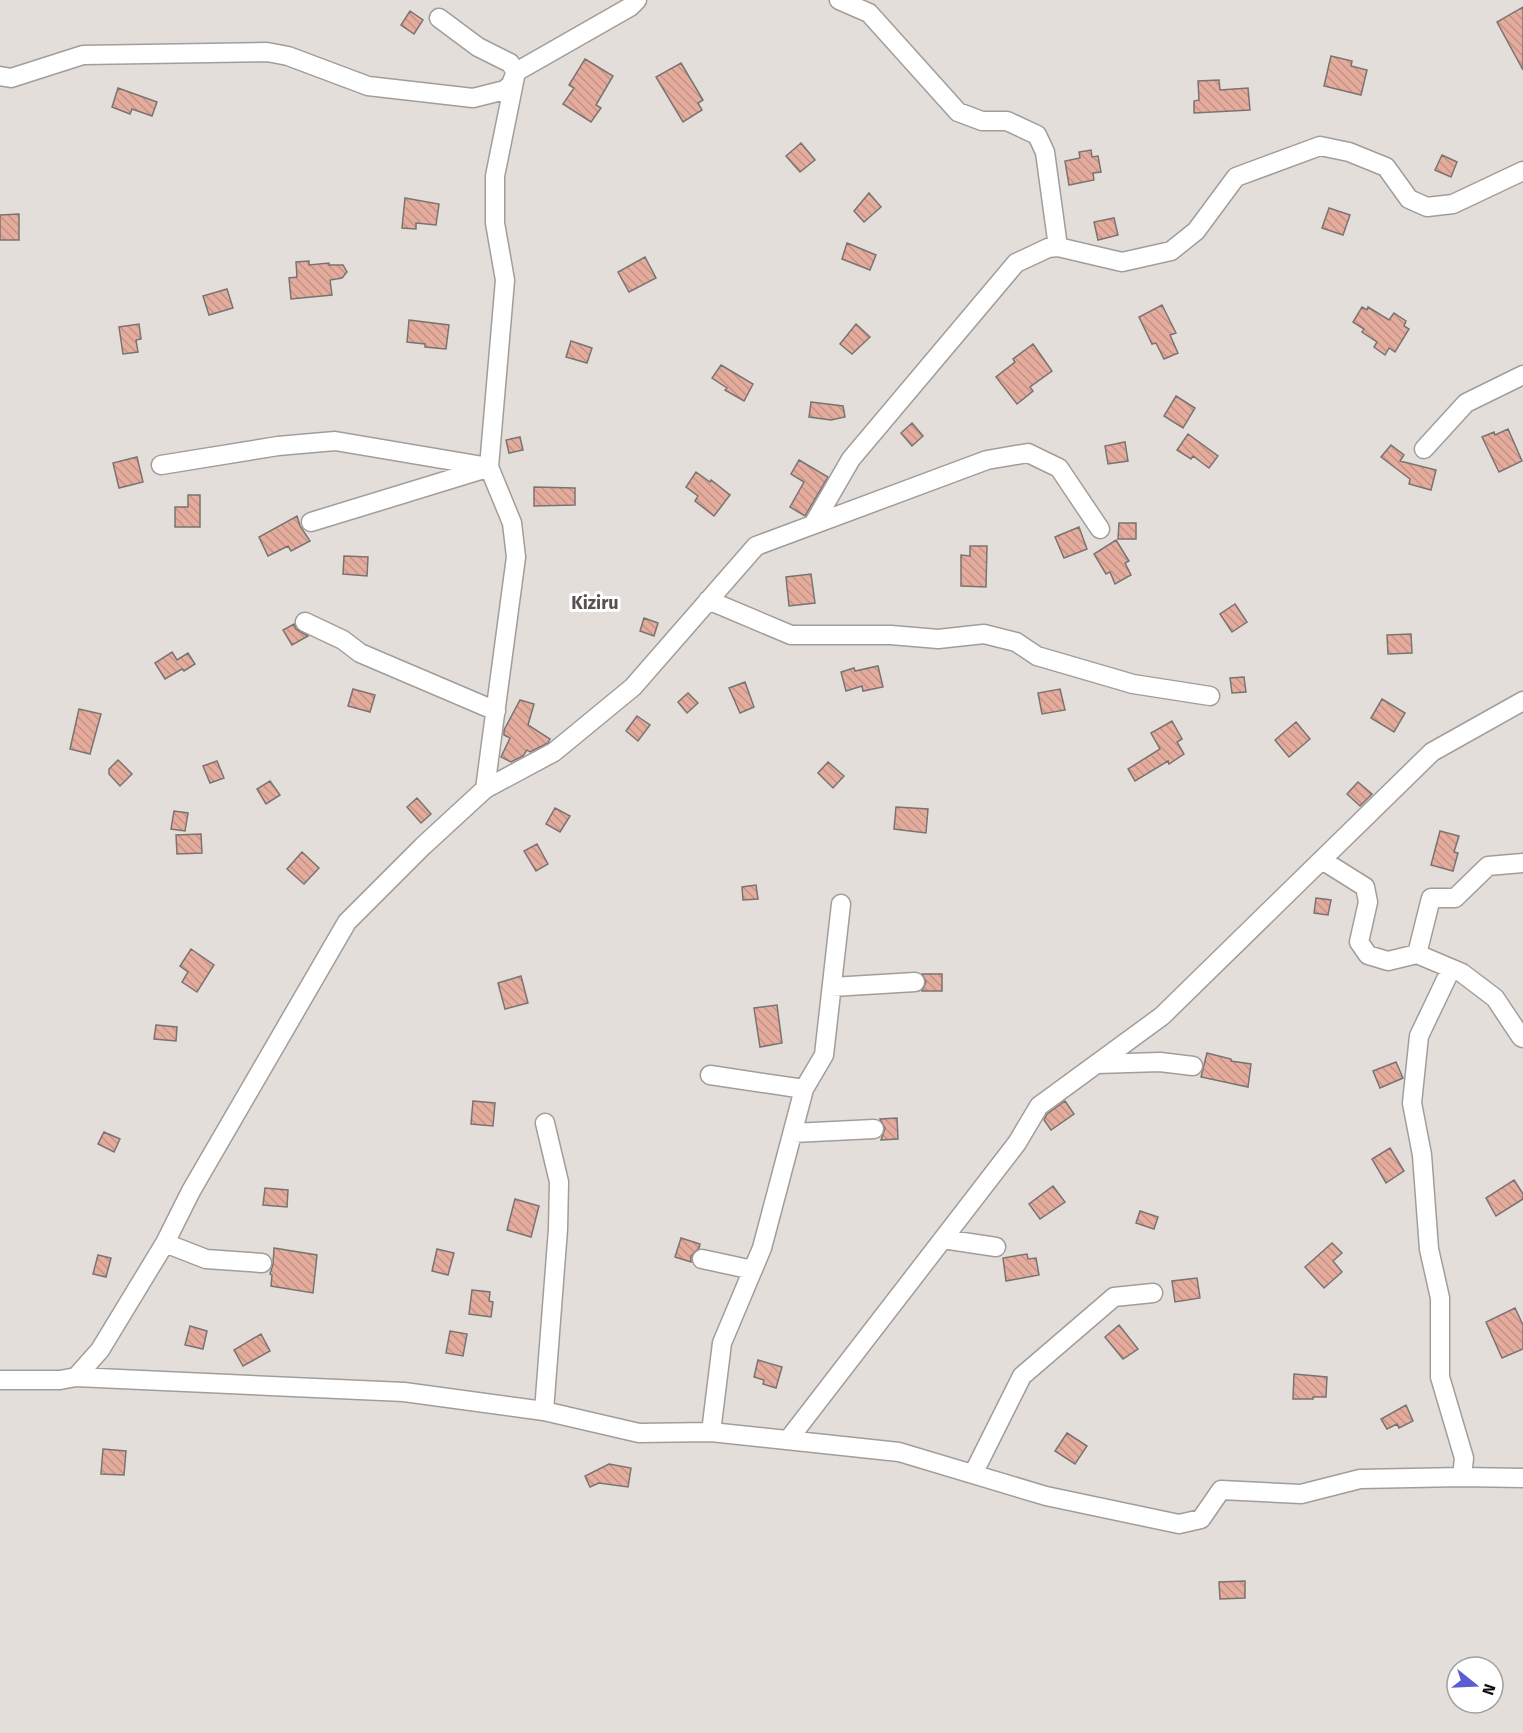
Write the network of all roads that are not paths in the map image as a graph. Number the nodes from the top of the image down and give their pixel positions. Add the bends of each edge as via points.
1 (637, 0) edge
2 (839, 0) edge
3 (439, 18) dead end
4 (516, 72) junction
5 (0, 76) edge
6 (1523, 171) edge
7 (1058, 247) junction
8 (1523, 375) edge
9 (1424, 449) dead end
10 (161, 465) dead end
11 (489, 467) junction
12 (311, 522) dead end
13 (814, 523) junction
14 (1100, 529) dead end
15 (708, 600) junction
16 (305, 622) dead end
17 (1210, 696) dead end
18 (1523, 700) edge
19 (496, 711) junction
20 (485, 789) junction
21 (1322, 860) junction
22 (1523, 863) edge
23 (841, 904) dead end
24 (1418, 954) junction
25 (1451, 969) junction
26 (915, 982) dead end
27 (832, 987) junction
28 (1523, 1038) edge
29 (1097, 1064) junction
30 (1193, 1066) dead end
31 (710, 1075) dead end
32 (804, 1089) junction
33 (545, 1123) dead end
34 (874, 1129) dead end
35 (793, 1133) junction
36 (943, 1239) junction
37 (165, 1243) junction
38 (996, 1247) dead end
39 (702, 1259) dead end
40 (262, 1263) dead end
41 (753, 1270) junction
42 (1153, 1293) dead end
43 (76, 1377) junction
44 (0, 1380) edge
45 (544, 1411) junction
46 (711, 1431) junction
47 (788, 1440) junction
48 (973, 1474) junction
49 (1462, 1476) junction
50 (1523, 1478) edge

1 - 4 street
2 - 7 street via 869,13 958,112 982,121 1007,121 1037,135 1045,152
3 - 4 street via 478,47 510,63
4 - 5 street via 505,90 473,98 368,86 267,52 83,56 11,78
4 - 11 street via 495,176 495,223 504,280
6 - 7 street via 1453,204 1427,207 1409,199 1386,167 1349,152 1320,146 1236,177 1196,231 1171,251 1122,262
7 - 13 street via 1016,263 851,459
8 - 9 street via 1466,403
10 - 11 street via 335,441
11 - 12 street
11 - 19 street via 512,523 516,557
13 - 14 street via 987,460 1028,453 1059,468
13 - 15 street via 756,546
15 - 17 street via 791,635 938,639 984,634 1016,642 1037,656 1132,684
15 - 20 street via 633,687 554,752
16 - 19 street via 344,640 360,653
18 - 21 street via 1432,752
19 - 20 street
20 - 37 street via 347,922 191,1191
21 - 24 street via 1365,887 1368,902 1359,942 1368,955 1388,961
21 - 29 street via 1162,1016
22 - 24 street via 1488,866 1455,898 1431,898
23 - 27 street
24 - 25 street
25 - 28 street via 1495,998
25 - 49 street via 1419,1036 1412,1103 1422,1155 1429,1249 1440,1298 1440,1377 1464,1458
26 - 27 street
27 - 32 street via 824,1055
29 - 30 street via 1160,1062
29 - 36 street via 1039,1106 1017,1143
31 - 32 street
32 - 35 street
33 - 45 street via 559,1182
34 - 35 street
35 - 41 street
36 - 38 street
36 - 47 street
37 - 40 street via 206,1260
37 - 43 street via 100,1350
39 - 41 street
41 - 46 street via 722,1342
42 - 48 street via 1114,1297 1022,1376
43 - 44 street
43 - 45 street via 404,1392
45 - 46 street via 639,1433
46 - 47 street
47 - 48 street via 899,1452
48 - 49 street via 1046,1496 1179,1524 1201,1519 1221,1490 1301,1494 1360,1479
49 - 50 street

